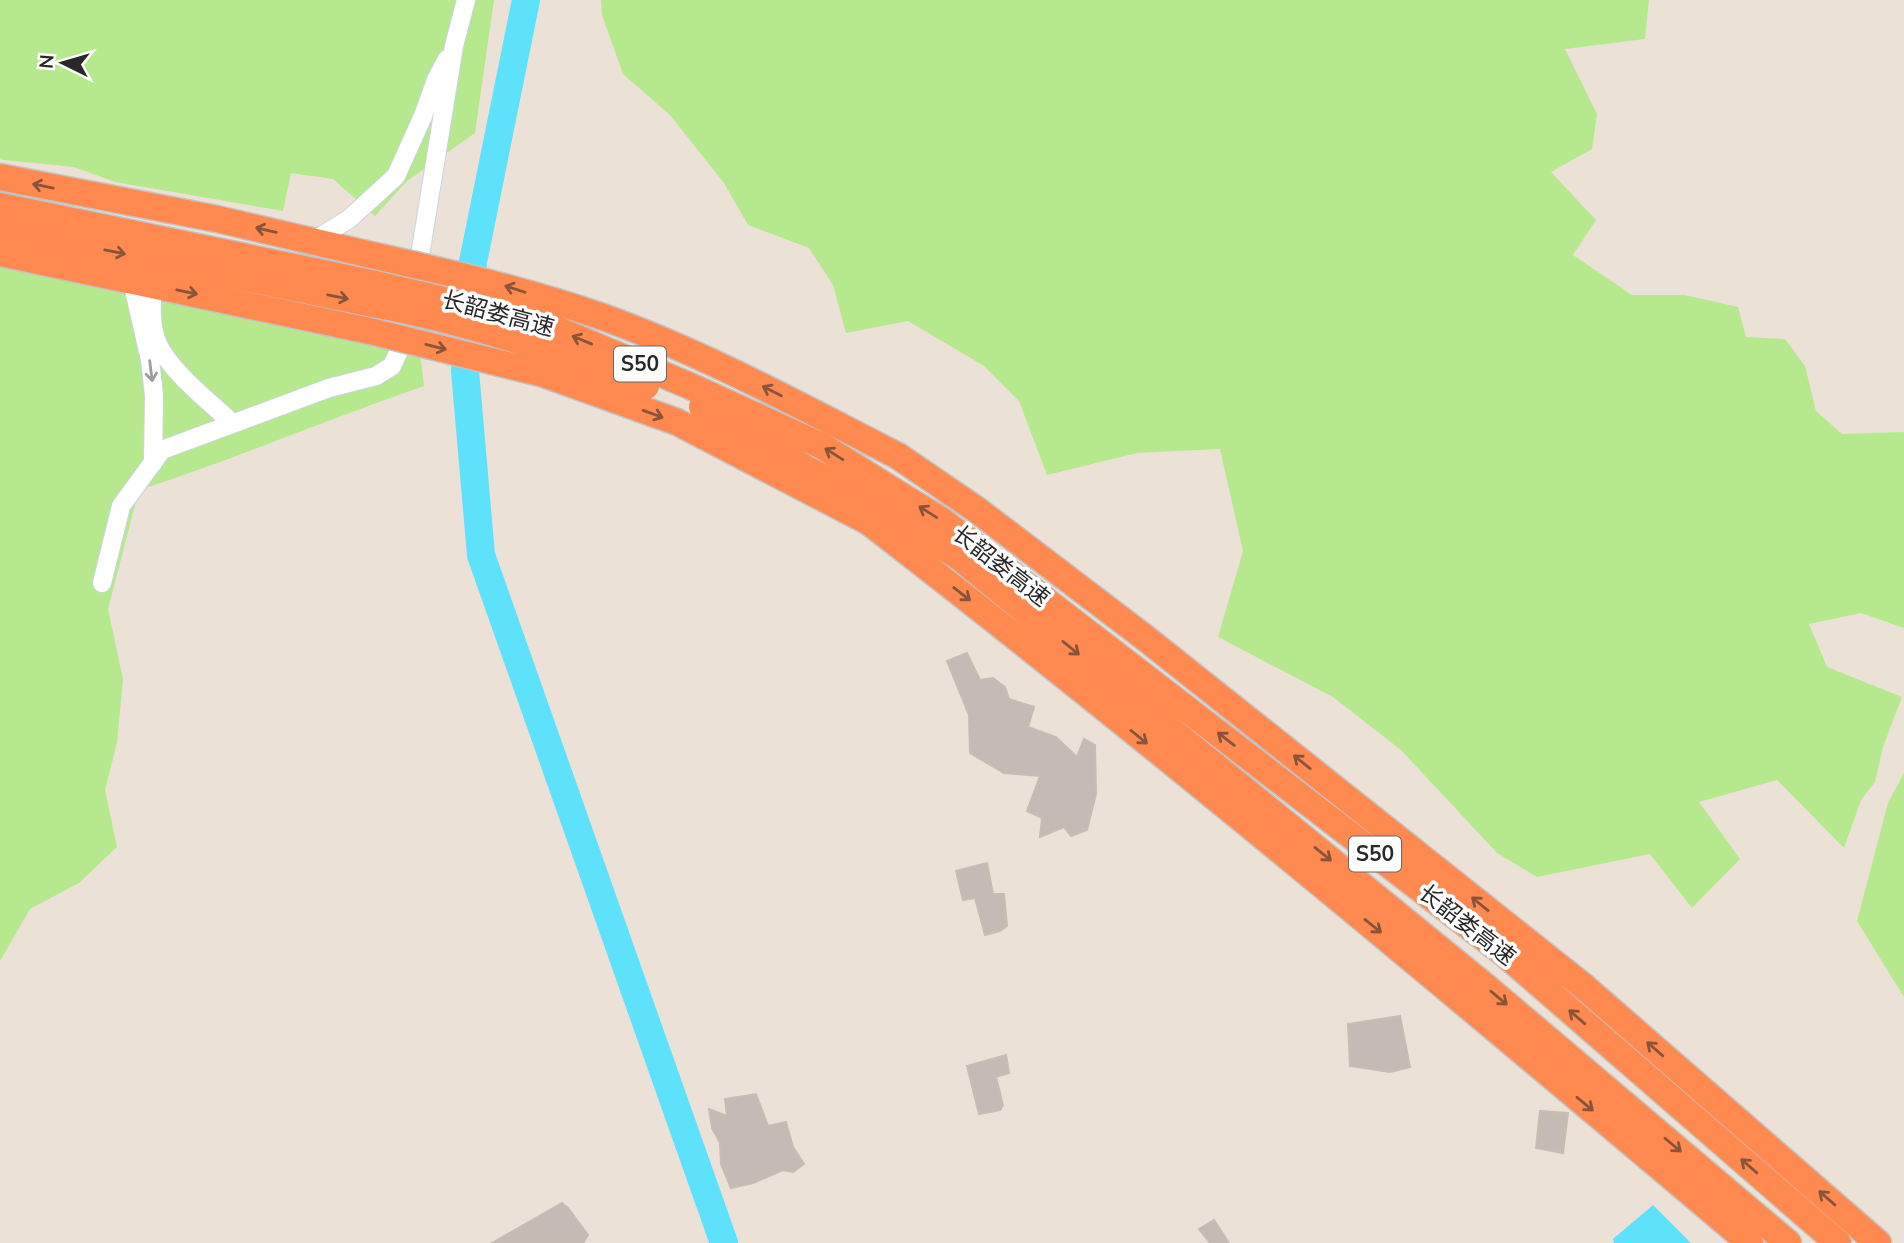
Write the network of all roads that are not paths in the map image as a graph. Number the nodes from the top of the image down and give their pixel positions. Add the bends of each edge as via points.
1 (466, 0) edge
2 (454, 46) junction
3 (0, 177) edge
4 (0, 206) edge
5 (0, 228) edge
6 (313, 241) junction
7 (0, 253) edge
8 (142, 283) junction
9 (372, 293) junction
10 (232, 423) junction
11 (153, 463) junction
12 (880, 506) junction
13 (102, 583) dead end
14 (1750, 1243) edge
15 (1788, 1243) edge
16 (1838, 1243) edge
17 (1878, 1243) edge

1 - 2 street
2 - 6 street via 396,176 349,219
2 - 10 street via 408,331 392,366 376,376
6 -> 3 highway
4 - 9 highway, 长韶娄高速 / S50
5 -> 9 highway, 长韶娄高速 / S50
17 -> 6 highway, bridge via 1572,978 1133,628 898,456 731,370 602,317 496,283
7 - 8 highway
8 - 10 street via 158,344 180,375
8 -> 11 street via 154,395
8 -> 12 highway, bridge via 544,373
9 - 12 highway, 长韶娄高速 / S50, bridge via 542,323 822,446
10 - 11 street via 162,450
11 - 13 street via 121,506
12 -> 14 highway via 961,594 1419,964
12 -> 15 highway, 长韶娄高速 / S50 via 970,565 1486,987
16 -> 12 highway, 长韶娄高速 / S50 via 1505,954 941,520

